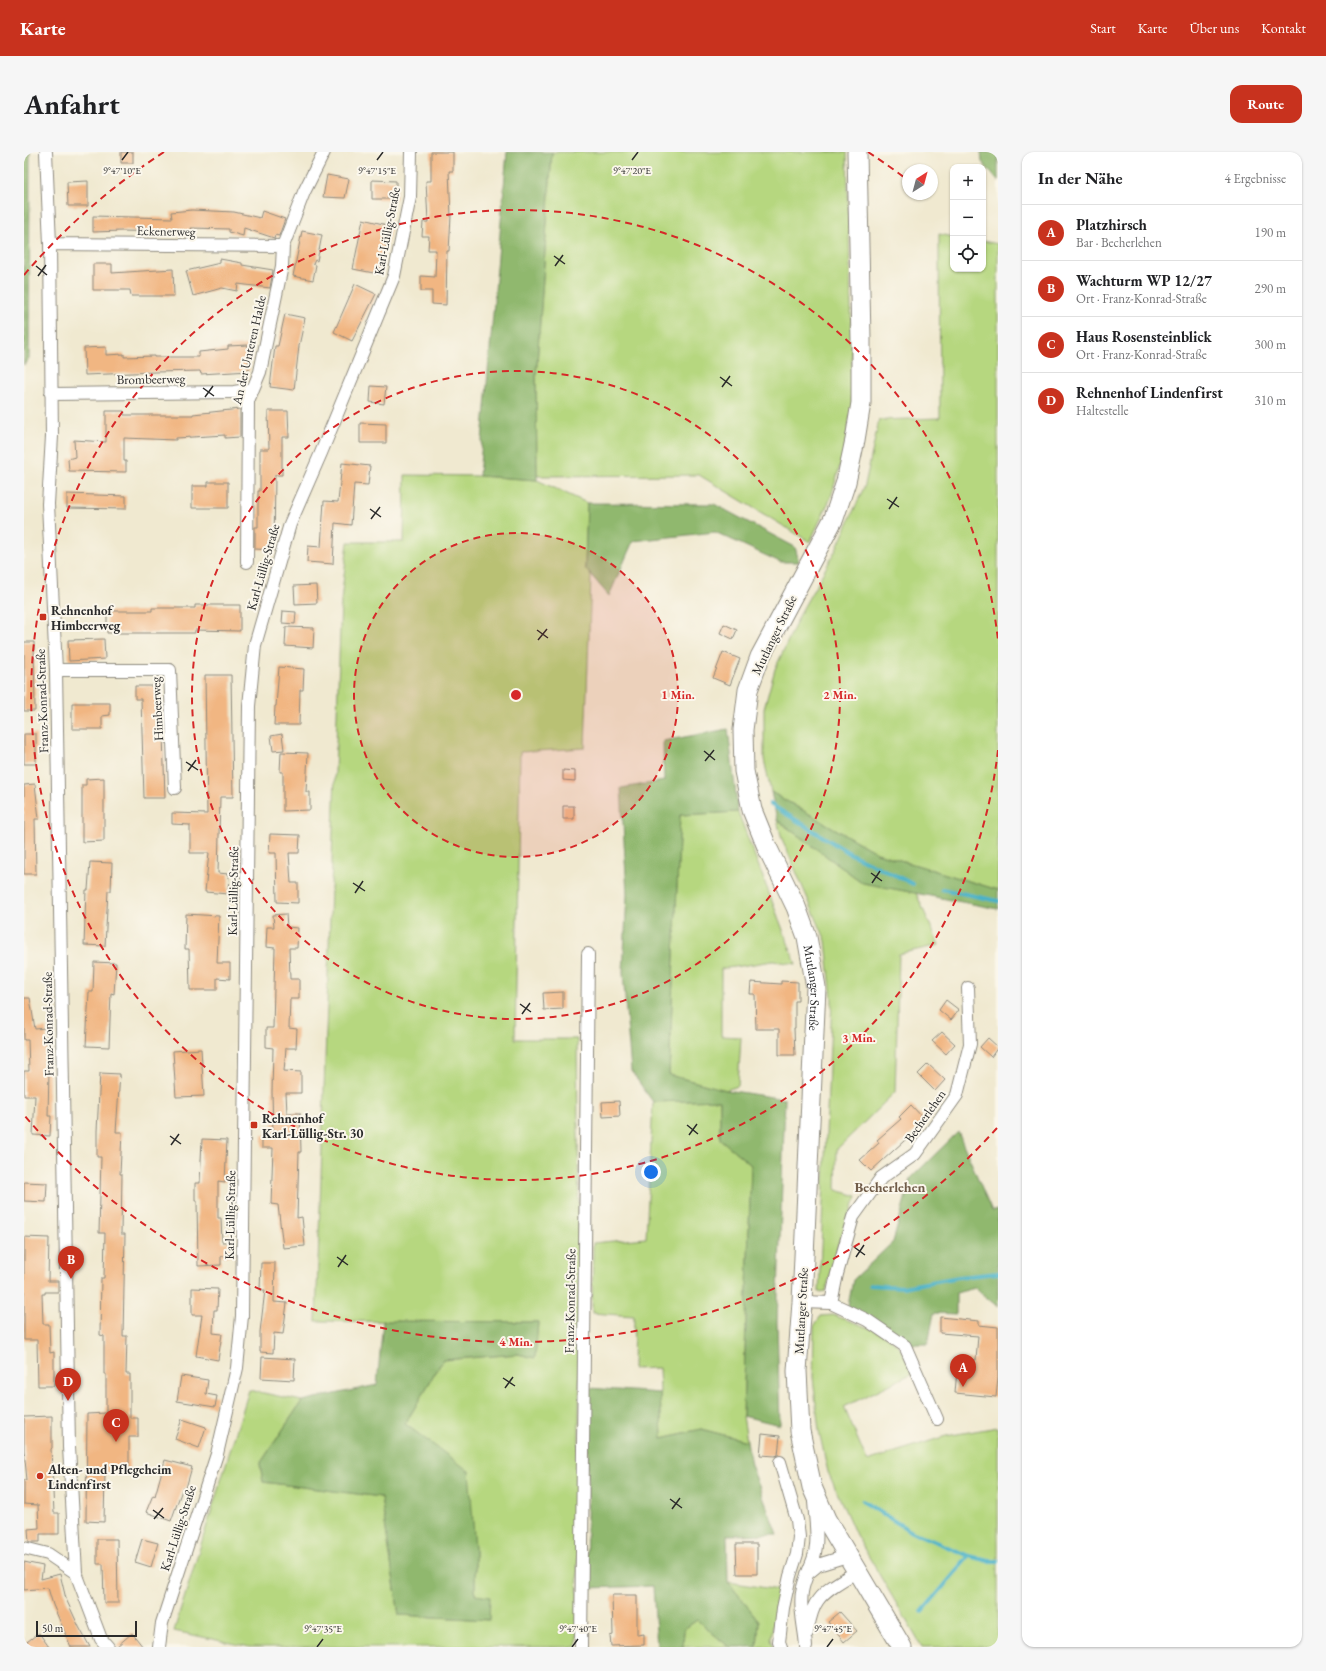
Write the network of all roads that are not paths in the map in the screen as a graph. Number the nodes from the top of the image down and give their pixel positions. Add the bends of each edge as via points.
1 (46, 152) edge
2 (324, 152) edge
3 (411, 152) edge
4 (857, 152) edge
5 (50, 244) junction
6 (283, 246) junction
7 (253, 390) junction
8 (51, 394) junction
9 (247, 562) dead end
10 (56, 670) junction
11 (175, 788) dead end
12 (588, 954) dead end
13 (968, 988) dead end
14 (802, 1302) junction
15 (831, 1303) junction
16 (937, 1419) dead end
17 (780, 1462) dead end
18 (812, 1487) junction
19 (24, 1548) edge
20 (847, 1556) junction
21 (856, 1572) junction
22 (76, 1573) junction
23 (806, 1574) junction
24 (806, 1643) edge
25 (108, 1647) edge
26 (159, 1647) edge
27 (581, 1647) edge
28 (781, 1647) edge
29 (902, 1647) edge

1 - 5 street, Franz-Konrad-Straße
2 - 6 street, An der Unteren Halde via 304,192
3 - 26 street, Karl-Lüllig-Straße via 410,197 394,276 290,524 255,645 249,706 242,1316 237,1368 217,1454 162,1623
4 - 14 main road, Mutlanger Straße via 861,403 846,482 834,518 760,657 748,690 743,730 744,771 752,810 767,848 796,907 804,930 816,987
5 - 6 street, Eckenerweg
5 - 8 street, Franz-Konrad-Straße
6 - 7 street, An der Unteren Halde via 282,266 260,372
7 - 8 street, Brombeerweg
7 - 9 street, An der Unteren Halde via 248,401
8 - 10 street, Franz-Konrad-Straße via 52,436 48,504
10 - 11 street, Himbeerweg via 170,670
10 - 22 street, Franz-Konrad-Straße via 68,1401
12 - 27 street, Franz-Konrad-Straße
13 - 15 street, Becherlehen via 970,1044 957,1095 915,1154 881,1178 853,1217
14 - 15 street
14 - 18 main road, Mutlanger Straße via 797,1371 800,1431
15 - 16 street via 866,1320 905,1346
17 - 28 street via 797,1520 799,1537 783,1608 779,1642
18 - 20 main road, Mutlanger Straße
18 - 23 street via 817,1540 814,1557
19 - 22 street via 48,1554
20 - 21 main road, Mutlanger Straße
20 - 23 street via 818,1566
21 - 24 street via 836,1584 818,1600 812,1612
21 - 29 main road, Mutlanger Straße
22 - 25 street, Franz-Konrad-Straße via 101,1639
23 - 24 street via 801,1611

